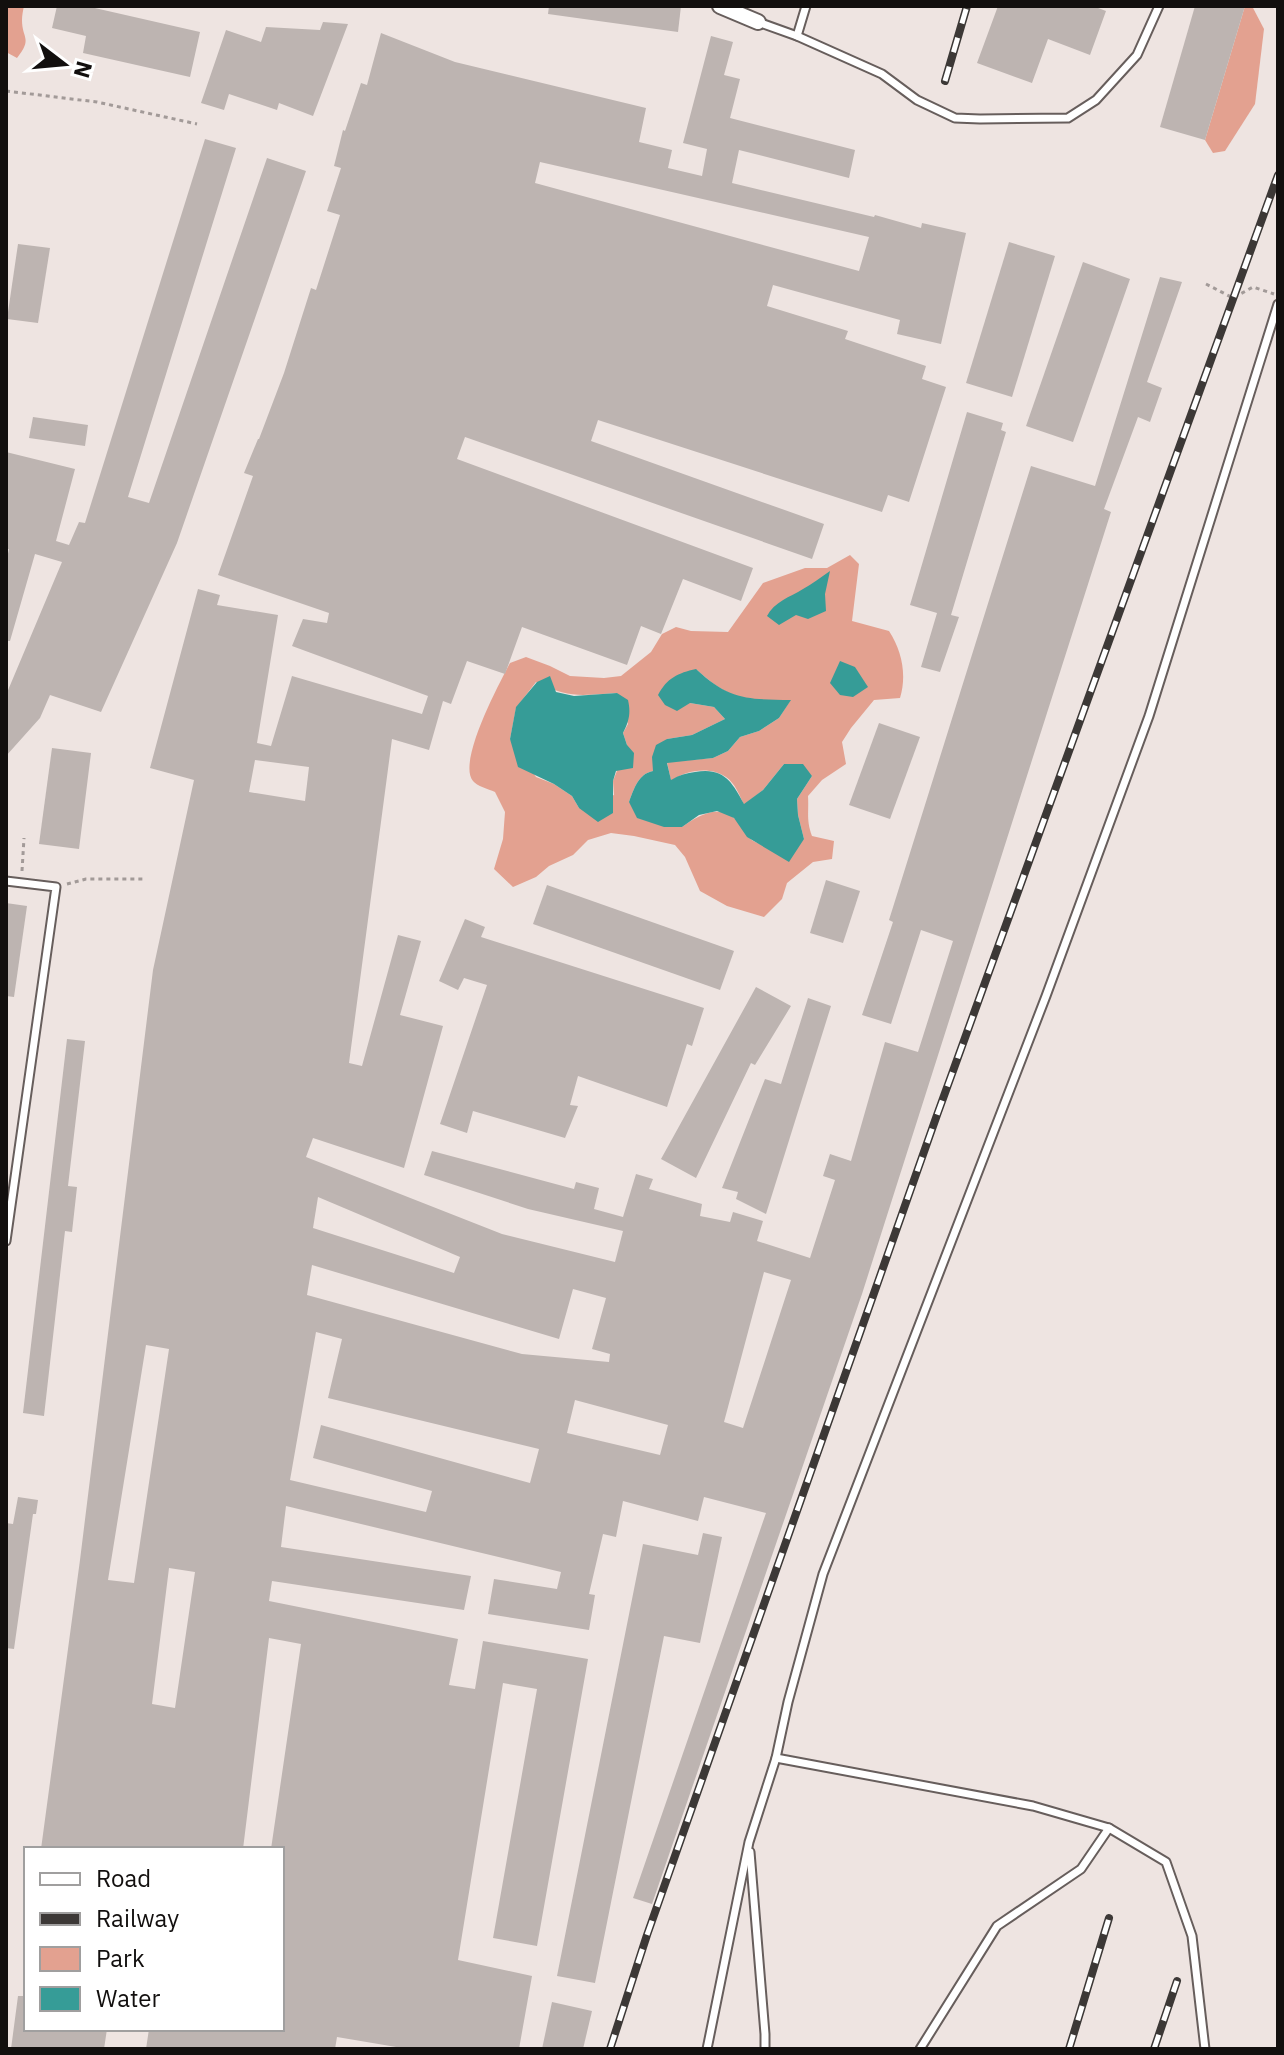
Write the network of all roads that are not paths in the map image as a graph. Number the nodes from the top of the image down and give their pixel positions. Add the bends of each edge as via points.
1 (720, 6) edge
2 (806, 6) edge
3 (1159, 6) edge
4 (758, 22) joint
5 (797, 36) junction
6 (1278, 304) edge
7 (6, 881) edge
8 (6, 1241) edge
9 (776, 1758) junction
10 (1109, 1828) junction
11 (749, 1842) junction
12 (707, 2049) edge
13 (765, 2049) edge
14 (920, 2049) edge
15 (1205, 2049) edge

1 - 4 street
2 - 5 lane
3 - 5 lane via 1137,55 1096,100 1068,118 955,118 917,100 882,74
4 - 5 lane
6 - 9 lane via 1149,716 823,1574
7 - 8 lane via 56,887
9 - 10 lane via 1033,1806
9 - 11 lane
10 - 14 lane via 1081,1869 997,1926
10 - 15 lane via 1166,1862 1192,1936
11 - 12 lane
11 - 13 lane

